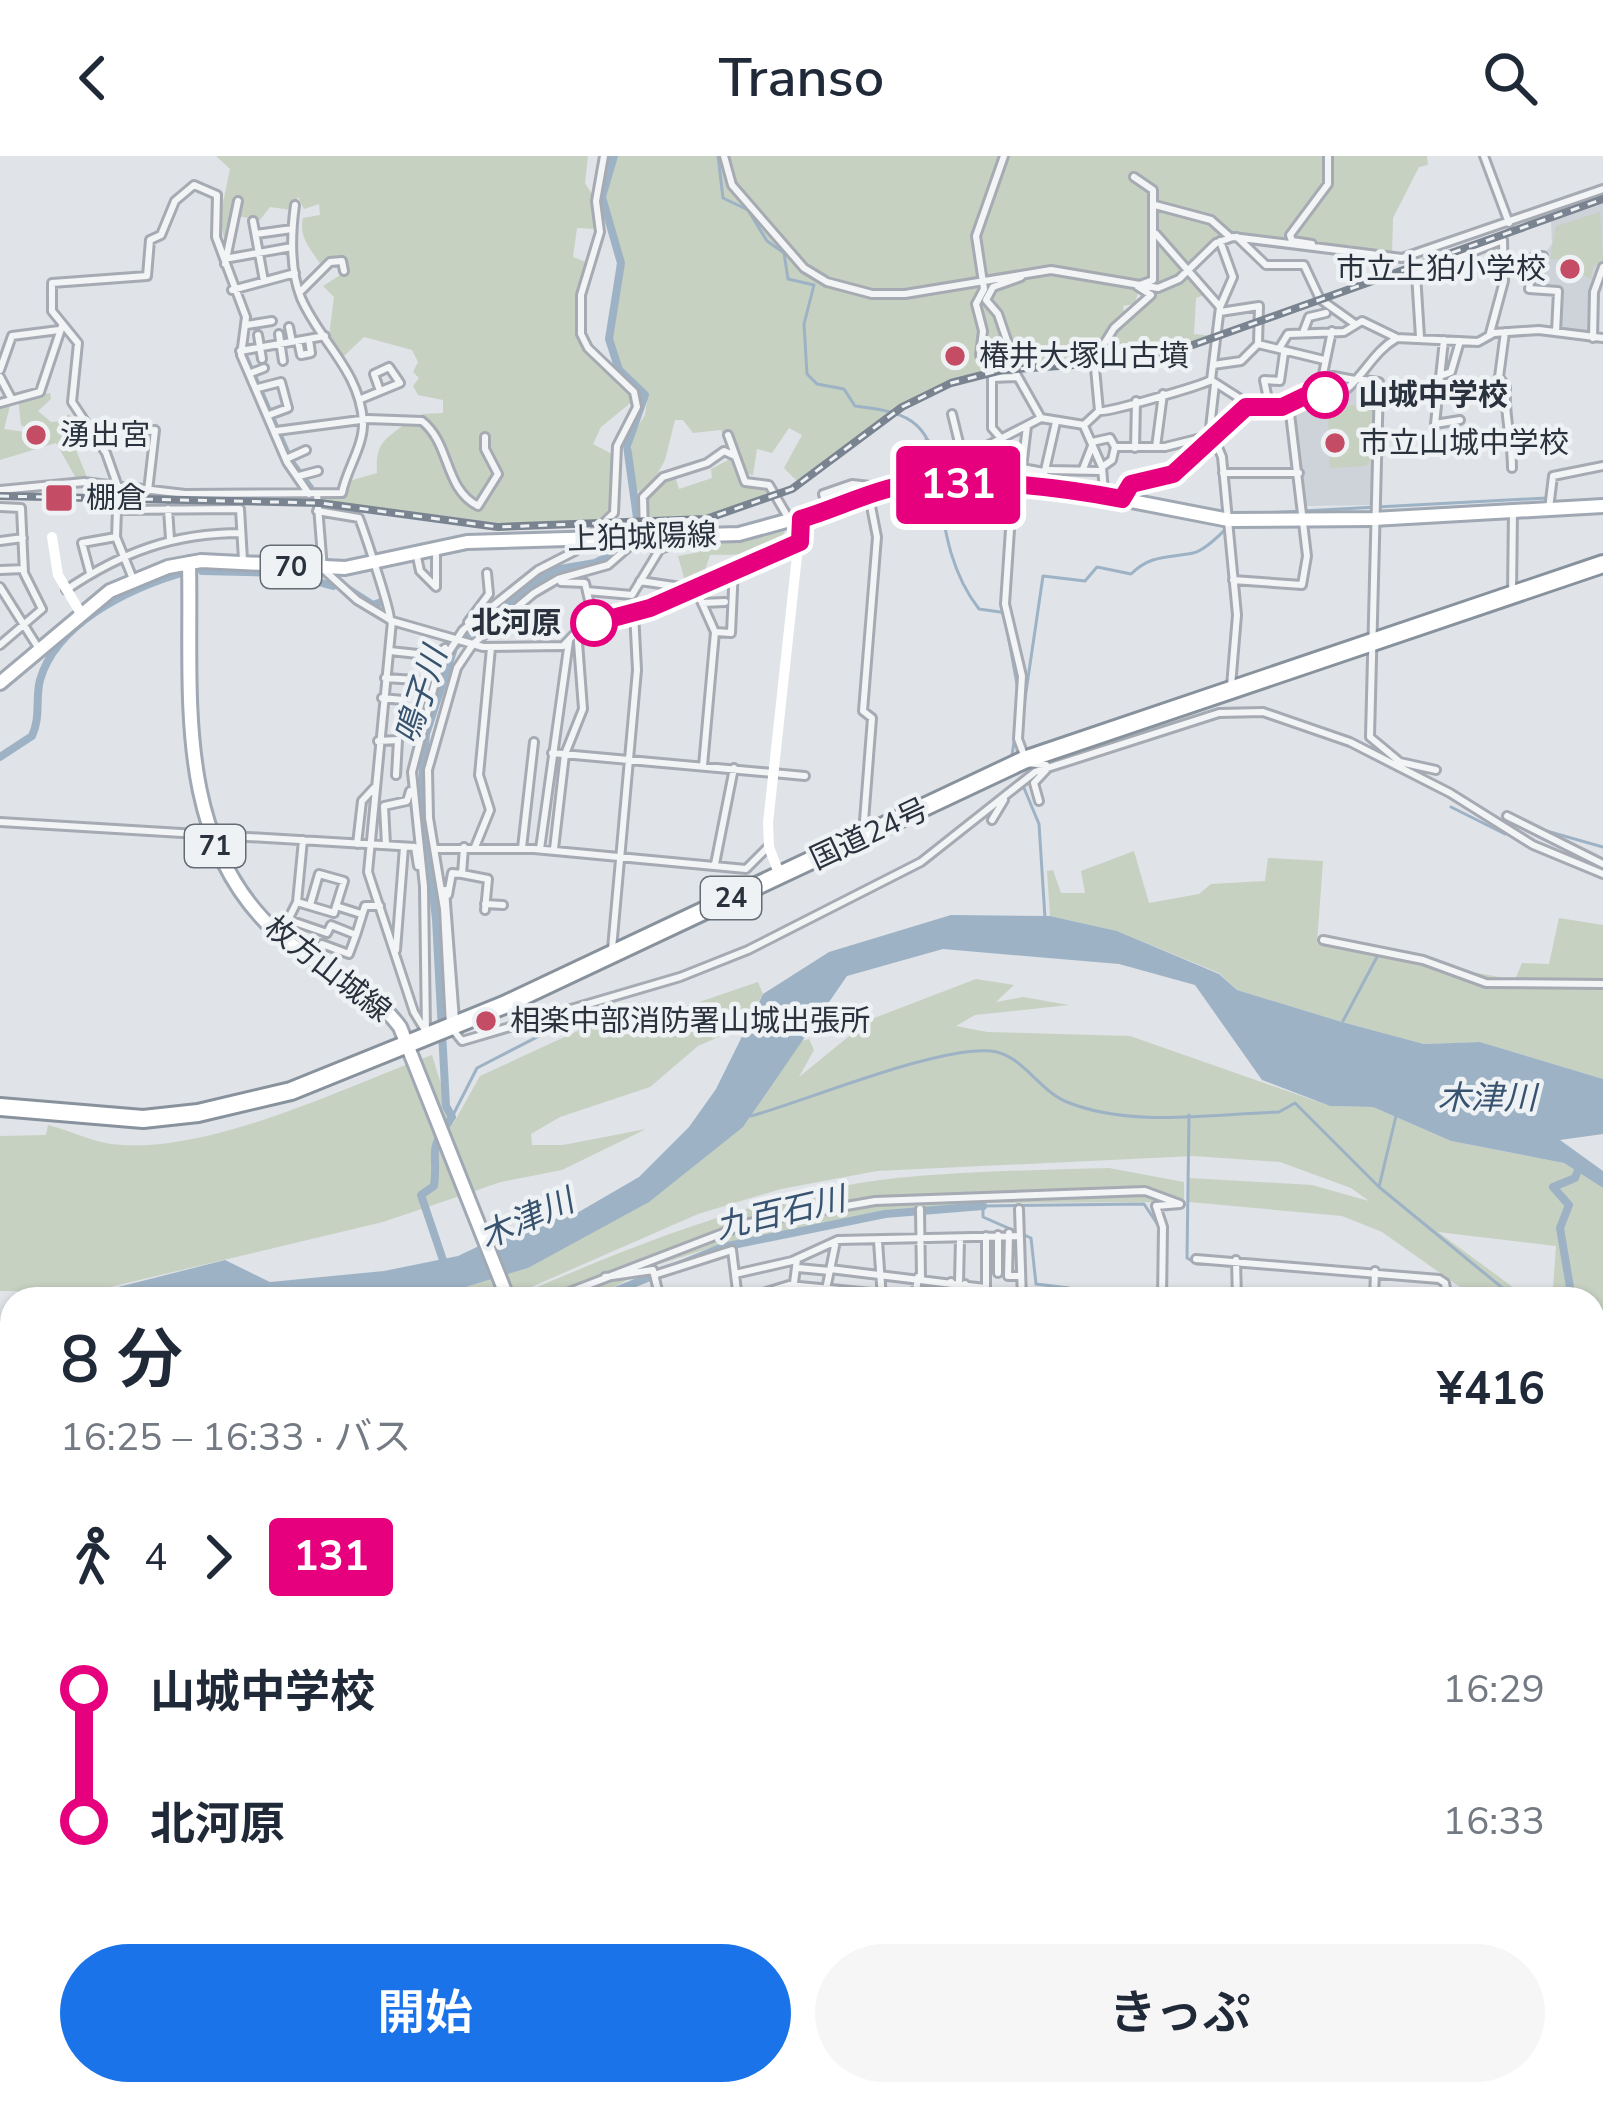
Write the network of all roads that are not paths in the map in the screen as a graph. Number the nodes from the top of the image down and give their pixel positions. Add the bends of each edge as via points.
1 (604, 156) edge
2 (724, 156) edge
3 (1004, 156) edge
4 (1328, 156) edge
5 (1484, 156) edge
6 (1134, 177) dead end
7 (1603, 188) edge
8 (238, 201) dead end
9 (295, 205) dead end
10 (1155, 205) junction
11 (253, 221) dead end
12 (1509, 223) junction
13 (1154, 228) junction
14 (292, 229) junction
15 (256, 234) junction
16 (1233, 237) junction
17 (1220, 241) junction
18 (293, 247) junction
19 (1313, 248) junction
20 (259, 253) junction
21 (1543, 256) dead end
22 (228, 262) junction
23 (1304, 266) junction
24 (1603, 267) edge
25 (344, 271) dead end
26 (1186, 272) junction
27 (295, 273) junction
28 (1022, 274) junction
29 (983, 280) junction
30 (265, 281) junction
31 (1137, 286) junction
32 (232, 290) junction
33 (300, 292) junction
34 (1220, 310) junction
35 (1328, 310) junction
36 (272, 321) dead end
37 (1355, 324) junction
38 (249, 325) junction
39 (289, 327) dead end
40 (60, 328) junction
41 (1304, 330) junction
42 (1329, 331) junction
43 (1505, 332) junction
44 (1556, 332) junction
45 (279, 334) dead end
46 (1490, 334) junction
47 (258, 335) dead end
48 (325, 336) junction
49 (1397, 338) junction
50 (1420, 338) junction
51 (1598, 338) edge
52 (309, 339) junction
53 (1444, 340) junction
54 (295, 341) junction
55 (1460, 341) junction
56 (280, 344) junction
57 (1258, 344) junction
58 (260, 347) junction
59 (242, 350) junction
60 (1282, 350) junction
61 (1324, 360) junction
62 (283, 361) dead end
63 (1213, 365) junction
64 (1014, 368) junction
65 (253, 372) junction
66 (0, 374) edge
67 (1440, 376) junction
68 (291, 378) dead end
69 (1355, 380) junction
70 (281, 382) junction
71 (1213, 382) junction
72 (260, 387) junction
73 (380, 392) junction
74 (1163, 394) junction
75 (11, 398) junction
76 (361, 399) junction
77 (1136, 401) junction
78 (0, 403) edge
79 (1289, 405) junction
80 (1250, 406) junction
81 (1272, 406) junction
82 (1099, 411) junction
83 (271, 414) junction
84 (952, 414) dead end
85 (1041, 418) junction
86 (1460, 419) dead end
87 (363, 420) junction
88 (1056, 422) junction
89 (1084, 425) junction
90 (1027, 426) junction
91 (278, 431) junction
92 (92, 435) junction
93 (728, 435) dead end
94 (999, 436) junction
95 (1212, 436) junction
96 (485, 437) dead end
97 (1091, 444) junction
98 (927, 445) dead end
99 (1115, 447) junction
100 (1156, 447) junction
101 (1135, 448) junction
102 (306, 451) dead end
103 (907, 451) dead end
104 (962, 452) junction
105 (735, 455) junction
106 (288, 458) junction
107 (934, 464) junction
108 (1603, 466) edge
109 (1512, 468) dead end
110 (1018, 469) junction
111 (1083, 469) junction
112 (1101, 469) junction
113 (318, 471) dead end
114 (1046, 471) junction
115 (1223, 473) junction
116 (1299, 473) junction
117 (301, 476) junction
118 (913, 484) junction
119 (935, 484) junction
120 (118, 487) junction
121 (1014, 488) junction
122 (1041, 488) junction
123 (0, 490) edge
124 (148, 491) junction
125 (313, 494) junction
126 (1104, 495) junction
127 (871, 497) junction
128 (1122, 499) junction
129 (0, 506) edge
130 (1603, 506) edge
131 (1549, 508) junction
132 (168, 509) junction
133 (317, 511) junction
134 (1373, 511) junction
135 (1513, 511) junction
136 (1302, 512) junction
137 (1229, 520) junction
138 (796, 521) junction
139 (242, 532) junction
140 (696, 536) junction
141 (52, 537) dead end
142 (116, 537) junction
143 (647, 537) junction
144 (23, 538) junction
145 (587, 538) junction
146 (170, 539) junction
147 (0, 541) edge
148 (800, 542) junction
149 (436, 546) junction
150 (416, 551) junction
151 (123, 555) junction
152 (566, 557) junction
153 (243, 561) junction
154 (370, 562) junction
155 (189, 563) junction
156 (1603, 564) edge
157 (734, 567) junction
158 (24, 569) junction
159 (323, 569) junction
160 (0, 570) edge
161 (90, 573) junction
162 (487, 573) dead end
163 (569, 575) junction
164 (559, 579) junction
165 (133, 580) junction
166 (1233, 580) junction
167 (640, 581) junction
168 (0, 586) edge
169 (691, 587) junction
170 (65, 591) junction
171 (587, 591) junction
172 (1512, 596) junction
173 (725, 602) dead end
174 (702, 603) junction
175 (80, 612) junction
176 (634, 612) junction
177 (391, 620) junction
178 (594, 623) junction
179 (21, 628) junction
180 (577, 629) junction
181 (463, 630) junction
182 (715, 632) junction
183 (569, 640) junction
184 (453, 642) junction
185 (1372, 643) junction
186 (471, 644) junction
187 (0, 645) edge
188 (491, 648) junction
189 (39, 649) junction
190 (389, 651) junction
191 (385, 678) junction
192 (416, 680) dead end
193 (0, 683) edge
194 (1231, 689) junction
195 (382, 698) junction
196 (403, 700) dead end
197 (378, 741) junction
198 (534, 742) dead end
199 (1073, 742) junction
200 (552, 753) junction
201 (565, 754) junction
202 (1019, 755) junction
203 (628, 760) junction
204 (1399, 763) junction
205 (1049, 765) junction
206 (704, 766) junction
207 (734, 768) junction
208 (1436, 770) dead end
209 (774, 772) junction
210 (397, 776) dead end
211 (805, 776) dead end
212 (412, 787) junction
213 (374, 791) junction
214 (1004, 796) junction
215 (1039, 801) dead end
216 (384, 806) junction
217 (992, 820) dead end
218 (0, 822) edge
219 (210, 835) junction
220 (863, 837) junction
221 (303, 840) junction
222 (1528, 841) junction
223 (357, 844) junction
224 (370, 844) junction
225 (386, 845) junction
226 (404, 847) junction
227 (464, 847) junction
228 (475, 847) junction
229 (769, 847) junction
230 (522, 848) junction
231 (434, 849) junction
232 (540, 849) junction
233 (554, 850) junction
234 (620, 858) junction
235 (1603, 864) edge
236 (715, 865) junction
237 (438, 870) junction
238 (424, 871) junction
239 (462, 874) junction
240 (1603, 874) edge
241 (780, 876) junction
242 (441, 881) junction
243 (447, 897) junction
244 (297, 902) junction
245 (310, 905) junction
246 (502, 905) dead end
247 (380, 906) junction
248 (336, 907) junction
249 (362, 914) junction
250 (289, 920) junction
251 (327, 933) junction
252 (356, 935) junction
253 (280, 936) junction
254 (1323, 940) dead end
255 (322, 944) junction
256 (396, 951) junction
257 (349, 954) junction
258 (612, 954) junction
259 (315, 962) junction
260 (339, 978) junction
261 (1603, 984) edge
262 (414, 1012) junction
263 (452, 1025) junction
264 (427, 1034) junction
265 (406, 1039) junction
266 (0, 1107) edge
267 (920, 1209) dead end
268 (1019, 1209) dead end
269 (1009, 1233) junction
270 (998, 1234) junction
271 (986, 1236) junction
272 (1020, 1236) junction
273 (959, 1238) junction
274 (921, 1239) junction
275 (836, 1241) junction
276 (878, 1241) junction
277 (998, 1259) junction
278 (1009, 1259) junction
279 (1020, 1259) junction
280 (1196, 1259) dead end
281 (986, 1260) junction
282 (1236, 1260) junction
283 (797, 1263) junction
284 (830, 1270) junction
285 (1375, 1270) junction
286 (998, 1273) dead end
287 (657, 1274) junction
288 (735, 1274) junction
289 (882, 1275) junction
290 (1021, 1276) junction
291 (602, 1277) junction
292 (920, 1278) junction
293 (959, 1283) junction
294 (503, 1287) edge
295 (579, 1287) edge
296 (659, 1287) edge
297 (738, 1287) edge
298 (793, 1287) edge
299 (827, 1287) edge
300 (882, 1287) edge
301 (918, 1287) edge
302 (957, 1287) edge
303 (960, 1287) edge
304 (980, 1287) edge
305 (985, 1287) edge
306 (1021, 1287) edge
307 (1162, 1287) edge
308 (1237, 1287) edge
309 (1374, 1287) edge
310 (1446, 1287) edge

1 - 145 street via 581,334 634,392 638,407 617,446 616,510
2 - 29 street via 737,193 817,278 886,295
3 - 29 street via 979,219
4 - 19 street via 1328,184 1290,238
5 - 12 street
6 - 10 street via 1149,183
7 - 12 street
8 - 22 street
9 - 14 street
10 - 13 street
10 - 16 street via 1211,220
11 - 15 street
12 - 19 street via 1402,258
13 - 26 street
13 - 31 street via 1153,280
14 - 15 street
14 - 18 street
15 - 20 street
16 - 17 street
16 - 19 street
16 - 23 street via 1266,265
17 - 26 street
17 - 34 street via 1233,272
18 - 20 street
18 - 27 street
19 - 23 street via 1302,254
20 - 22 street
20 - 30 street
21 - 44 street via 1534,257 1528,290 1558,291
22 - 32 street
22 - 40 street via 216,237 217,195 194,184 175,201 161,235 149,240 147,276 52,283
23 - 35 street
24 - 51 street via 1594,292
25 - 33 street via 342,261 325,264
26 - 31 street via 1168,285
26 - 34 street
27 - 30 street
27 - 33 street
28 - 29 street
28 - 31 street via 1071,271
28 - 64 street via 993,287 986,300
29 - 64 street via 976,304 980,355
30 - 32 street
31 - 82 street via 1148,301 1118,324 1094,364
32 - 38 street
33 - 48 street
34 - 57 street via 1259,306
34 - 63 street
35 - 37 street
35 - 41 street via 1309,317
35 - 42 street
36 - 38 street
37 - 42 street
37 - 49 street
38 - 59 street
39 - 54 street
40 - 66 street via 12,336
40 - 75 street via 40,392
40 - 92 street via 78,343 72,402
41 - 42 street
41 - 60 street via 1288,334
42 - 61 street
43 - 44 street
43 - 46 street
43 - 109 street via 1498,369
44 - 51 street
45 - 56 street
46 - 50 street via 1504,281 1503,240 1416,274
46 - 55 street
47 - 58 street
48 - 52 street
48 - 76 street
49 - 50 street
49 - 69 street
50 - 53 street
52 - 54 street
52 - 54 street via 311,353 301,355
53 - 55 street
53 - 67 street
54 - 56 street
55 - 67 street via 1451,372
56 - 58 street
56 - 62 street
57 - 60 street
57 - 63 street via 1241,361
58 - 59 street
58 - 65 street via 263,364
59 - 65 street
60 - 61 street
60 - 81 street via 1280,381 1264,380
61 - 69 street via 1323,374
63 - 71 street
64 - 85 street
64 - 94 street via 992,378
65 - 72 street
66 - 75 street
67 - 86 street via 1434,425
68 - 70 street
69 - 79 street via 1339,393
69 - 134 street via 1379,382
70 - 72 street
70 - 83 street via 290,404
71 - 74 street
71 - 80 street
71 - 95 street
72 - 83 street
73 - 73 street via 400,383 389,367 374,374
73 - 76 street
74 - 77 street
74 - 100 street
75 - 78 street
76 - 87 street
77 - 82 street
77 - 101 street
79 - 81 street
79 - 116 street
80 - 81 street
80 - 95 street
82 - 89 street
83 - 91 street
84 - 104 street
85 - 88 street
85 - 90 street
87 - 91 street
87 - 96 street via 429,424 458,490 481,506 498,474
87 - 125 street via 341,494
88 - 89 street
88 - 114 street
89 - 97 street
90 - 94 street
90 - 110 street
91 - 106 street
92 - 120 street
92 - 124 street via 155,430
93 - 105 street
94 - 104 street
94 - 110 street via 1000,461
95 - 100 street
95 - 115 street
95 - 128 street via 1173,474 1131,484
97 - 99 street via 1110,438
97 - 111 street
97 - 112 street
98 - 107 street
99 - 101 street
99 - 112 street
100 - 101 street
102 - 106 street
103 - 118 street via 901,457
104 - 107 street
105 - 138 street via 745,482 769,485
105 - 143 street via 724,451 661,478 643,500
106 - 117 street
107 - 118 street
107 - 119 street
108 - 131 street via 1553,476
110 - 114 street
110 - 121 street
111 - 112 street
111 - 114 street
112 - 126 street
113 - 117 street
114 - 122 street
115 - 116 street
115 - 137 street
116 - 136 street
117 - 125 street
118 - 119 main road, 上狛城陽線 / 70
118 - 127 main road, 上狛城陽線 / 70
119 - 121 main road, 上狛城陽線 / 70
120 - 123 street
120 - 124 street
121 - 122 main road, 上狛城陽線 / 70
121 - 202 street via 1005,604 1022,676
122 - 126 main road, 上狛城陽線 / 70
124 - 125 street
125 - 133 street
126 - 128 main road, 上狛城陽線 / 70
127 - 138 main road, 上狛城陽線 / 70
127 - 220 street via 877,537
128 - 137 main road, 上狛城陽線 / 70
129 - 144 street via 21,508
130 - 131 main road, 上狛城陽線 / 70
131 - 135 main road, 上狛城陽線 / 70
132 - 139 street via 240,509
132 - 142 street via 117,510
132 - 146 street
133 - 154 street via 359,518
133 - 159 street
134 - 135 main road, 上狛城陽線 / 70
134 - 136 main road, 上狛城陽線 / 70
134 - 185 street
135 - 172 street
136 - 137 main road, 上狛城陽線 / 70
136 - 166 street via 1302,585
137 - 166 street
138 - 140 main road, 上狛城陽線 / 70
138 - 148 street
139 - 146 street
139 - 153 street
140 - 143 main road, 上狛城陽線 / 70
140 - 167 street via 660,549
141 - 170 street
142 - 151 street
142 - 161 street via 82,543
143 - 145 main road, 上狛城陽線 / 70
143 - 163 street via 608,565
144 - 147 street
144 - 158 street
145 - 149 main road, 上狛城陽線 / 70
145 - 152 street
146 - 151 street
148 - 157 street
148 - 209 street
149 - 150 main road, 上狛城陽線 / 70
149 - 150 street via 436,587 420,572
150 - 154 main road, 上狛城陽線 / 70
151 - 161 street
151 - 165 street
152 - 163 street
152 - 181 street
153 - 155 main road, 上狛城陽線 / 70
153 - 159 main road, 上狛城陽線 / 70
154 - 159 main road, 上狛城陽線 / 70
154 - 177 street via 391,602
155 - 165 main road, 上狛城陽線 / 70
155 - 219 main road, 枚方山城線 / 71 via 194,764
156 - 172 highway, 国道24号 / 24
157 - 169 street
157 - 182 street via 731,633
158 - 160 street
158 - 179 street via 43,609
159 - 177 street
161 - 170 street
162 - 181 street via 489,595
163 - 164 street
164 - 171 street via 582,581
164 - 186 street
165 - 175 main road, 上狛城陽線 / 70
166 - 194 street
167 - 169 street
167 - 171 street via 632,595
168 - 179 street
169 - 174 street
169 - 176 street
170 - 175 street
171 - 178 street
172 - 185 highway, 国道24号 / 24
173 - 174 street
174 - 182 street
175 - 189 main road, 上狛城陽線 / 70
176 - 178 street
176 - 203 street via 639,638
177 - 184 street
177 - 190 street
178 - 180 street
179 - 187 street
179 - 189 street
180 - 183 street
180 - 201 street via 585,698
181 - 184 street
182 - 206 street
183 - 188 street
183 - 200 street
184 - 186 street
184 - 190 street via 436,656
184 - 212 street via 421,726
185 - 194 highway, 国道24号 / 24
185 - 204 street via 1370,737
186 - 188 street
186 - 231 street via 430,753
188 - 228 street via 479,775 490,810
189 - 193 main road, 上狛城陽線 / 70
190 - 191 street
191 - 192 street
191 - 195 street
194 - 199 highway, 国道24号 / 24
195 - 196 street
195 - 197 street
197 - 210 street via 398,740
197 - 213 street
198 - 230 street
199 - 202 highway, 国道24号 / 24
199 - 205 street
200 - 201 street
200 - 232 street
201 - 203 street
201 - 233 street
202 - 205 street
202 - 220 highway, 国道24号 / 24
203 - 206 street
203 - 234 street
204 - 205 street via 1300,722 1237,711
204 - 208 street
204 - 222 street
205 - 214 street
205 - 215 street via 1034,783
206 - 207 street
207 - 209 street
207 - 236 street
209 - 211 street
209 - 229 street
212 - 216 street via 407,801
212 - 238 street
213 - 216 street
213 - 223 street via 362,801
213 - 224 street
214 - 217 street
214 - 263 street via 921,862 748,950 471,1040 456,1039
216 - 225 street
218 - 219 street
219 - 221 street
219 - 253 main road, 枚方山城線 / 71 via 247,900
220 - 241 highway, 国道24号 / 24
221 - 223 street
221 - 244 street
222 - 235 street via 1507,816
222 - 240 street
223 - 224 street
224 - 225 street
224 - 247 street via 368,872
225 - 226 street
226 - 238 street via 415,847
226 - 256 street
227 - 228 street
227 - 231 street
227 - 239 street
228 - 230 street
229 - 236 street via 746,869
229 - 241 street
230 - 232 street
231 - 237 street
232 - 233 street
233 - 234 street
234 - 236 street
234 - 258 street
237 - 238 street
237 - 242 street
238 - 264 street
239 - 243 street via 452,873
239 - 246 street via 488,879 485,907
241 - 258 highway, 国道24号 / 24
242 - 243 street
242 - 263 street
243 - 263 street
244 - 245 street
244 - 250 street
245 - 248 street via 334,913
245 - 248 street via 319,874 344,881
247 - 249 street via 365,906
247 - 256 street
248 - 249 street
249 - 252 street
250 - 251 street
250 - 253 street
251 - 252 street via 331,926
251 - 255 street
252 - 257 street
253 - 259 main road, 枚方山城線 / 71
254 - 261 street via 1423,960 1486,983
255 - 257 street
255 - 259 street
256 - 262 street
257 - 260 street
258 - 263 highway, 国道24号 / 24
259 - 260 main road, 枚方山城線 / 71
260 - 265 main road, 枚方山城線 / 71 via 390,1012
262 - 264 street
262 - 265 street
263 - 264 highway, 国道24号 / 24
264 - 265 highway, 国道24号 / 24
265 - 266 highway, 国道24号 / 24 via 291,1090 198,1113 101,1119
265 - 294 main road, 枚方山城線 / 71
267 - 274 street
268 - 272 street
269 - 270 street
269 - 272 street
269 - 278 street
270 - 271 street
270 - 277 street
271 - 273 street
271 - 281 street
272 - 279 street
273 - 274 street
273 - 293 street
274 - 276 street
274 - 292 street
275 - 276 street
275 - 283 street
275 - 284 street
276 - 289 street
277 - 278 street
277 - 281 street
277 - 286 street
278 - 279 street
278 - 290 street via 1009,1276
279 - 290 street
280 - 282 street
281 - 305 street
282 - 285 street
282 - 308 street
283 - 284 street
283 - 288 street
283 - 298 street
284 - 289 street
284 - 299 street
285 - 309 street
285 - 310 street via 1439,1279
287 - 288 street via 732,1250
287 - 291 street
287 - 296 street
288 - 297 street
289 - 292 street
289 - 300 street
290 - 306 street
291 - 295 street
291 - 307 street via 749,1223 830,1207 1145,1191 1180,1204 1156,1206
292 - 293 street
292 - 301 street
293 - 302 street
293 - 303 street
293 - 304 street

